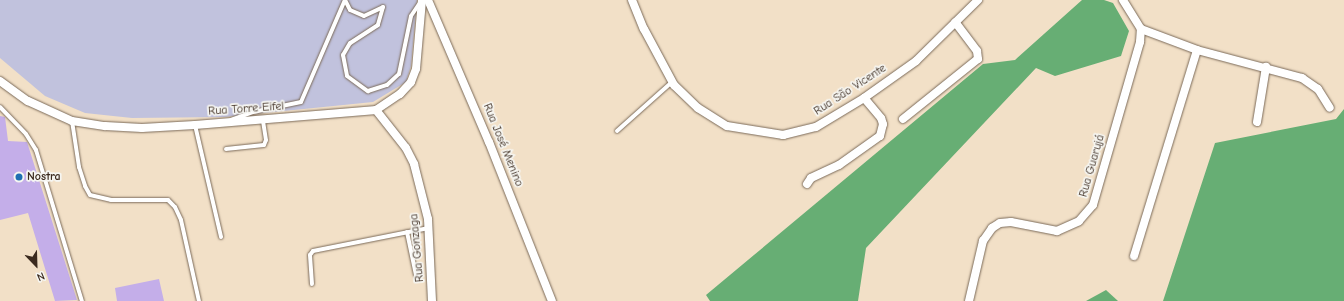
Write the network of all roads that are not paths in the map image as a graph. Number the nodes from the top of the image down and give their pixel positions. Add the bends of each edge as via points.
1 (344, 0) edge
2 (424, 0) edge
3 (632, 0) edge
4 (978, 0) edge
5 (1122, 0) edge
6 (955, 22) junction
7 (1141, 29) junction
8 (1197, 50) junction
9 (1266, 67) junction
10 (0, 81) edge
11 (672, 82) junction
12 (864, 98) junction
13 (0, 106) edge
14 (1330, 108) dead end
15 (376, 110) junction
16 (903, 119) dead end
17 (264, 120) junction
18 (72, 121) junction
19 (228, 121) junction
20 (1257, 122) dead end
21 (195, 125) junction
22 (618, 130) dead end
23 (226, 149) dead end
24 (807, 184) dead end
25 (429, 227) junction
26 (407, 232) junction
27 (221, 237) dead end
28 (1134, 256) dead end
29 (416, 275) dead end
30 (312, 284) dead end
31 (82, 301) edge
32 (200, 301) edge
33 (432, 301) edge
34 (552, 301) edge
35 (969, 301) edge

1 - 2 lane via 350,10 364,16 383,6 378,25 350,43 343,55 347,76 368,91 386,85 399,74 411,16
1 - 19 lane via 301,102 253,112
2 - 15 street, Rua Torre Eifel via 416,69 411,82 400,94
2 - 34 street, Rua José Menino via 489,142
3 - 11 street, Rua São Vicente
4 - 6 street, Rua São Vicente
5 - 7 street
6 - 12 street, Rua São Vicente via 916,61
6 - 16 street via 977,51 978,59
7 - 8 street
7 - 35 street, Rua Guarujá via 1137,56 1093,205 1079,221 1057,231 1011,222 1000,223 992,228 983,241
8 - 9 street
8 - 28 street
9 - 14 street via 1311,83
9 - 20 street
10 - 18 street, Rua Torre Eifel via 28,101
11 - 12 street, Rua São Vicente via 698,108 727,126 783,135 816,127
11 - 22 lane
12 - 24 street via 881,118 883,124 880,136 839,165 811,178
13 - 31 lane via 26,134 36,150
15 - 17 street, Rua Torre Eifel
15 - 25 street, Rua Gonzaga via 406,148 414,164
17 - 19 street, Rua Torre Eifel
17 - 23 lane via 264,144
18 - 21 street, Rua Torre Eifel via 142,128
18 - 32 lane via 79,167 90,195 111,200 168,200 175,207 181,220
19 - 21 street, Rua Torre Eifel
21 - 27 lane
25 - 26 lane
25 - 33 street, Rua Gonzaga
26 - 29 lane
26 - 30 lane via 313,251 310,256

